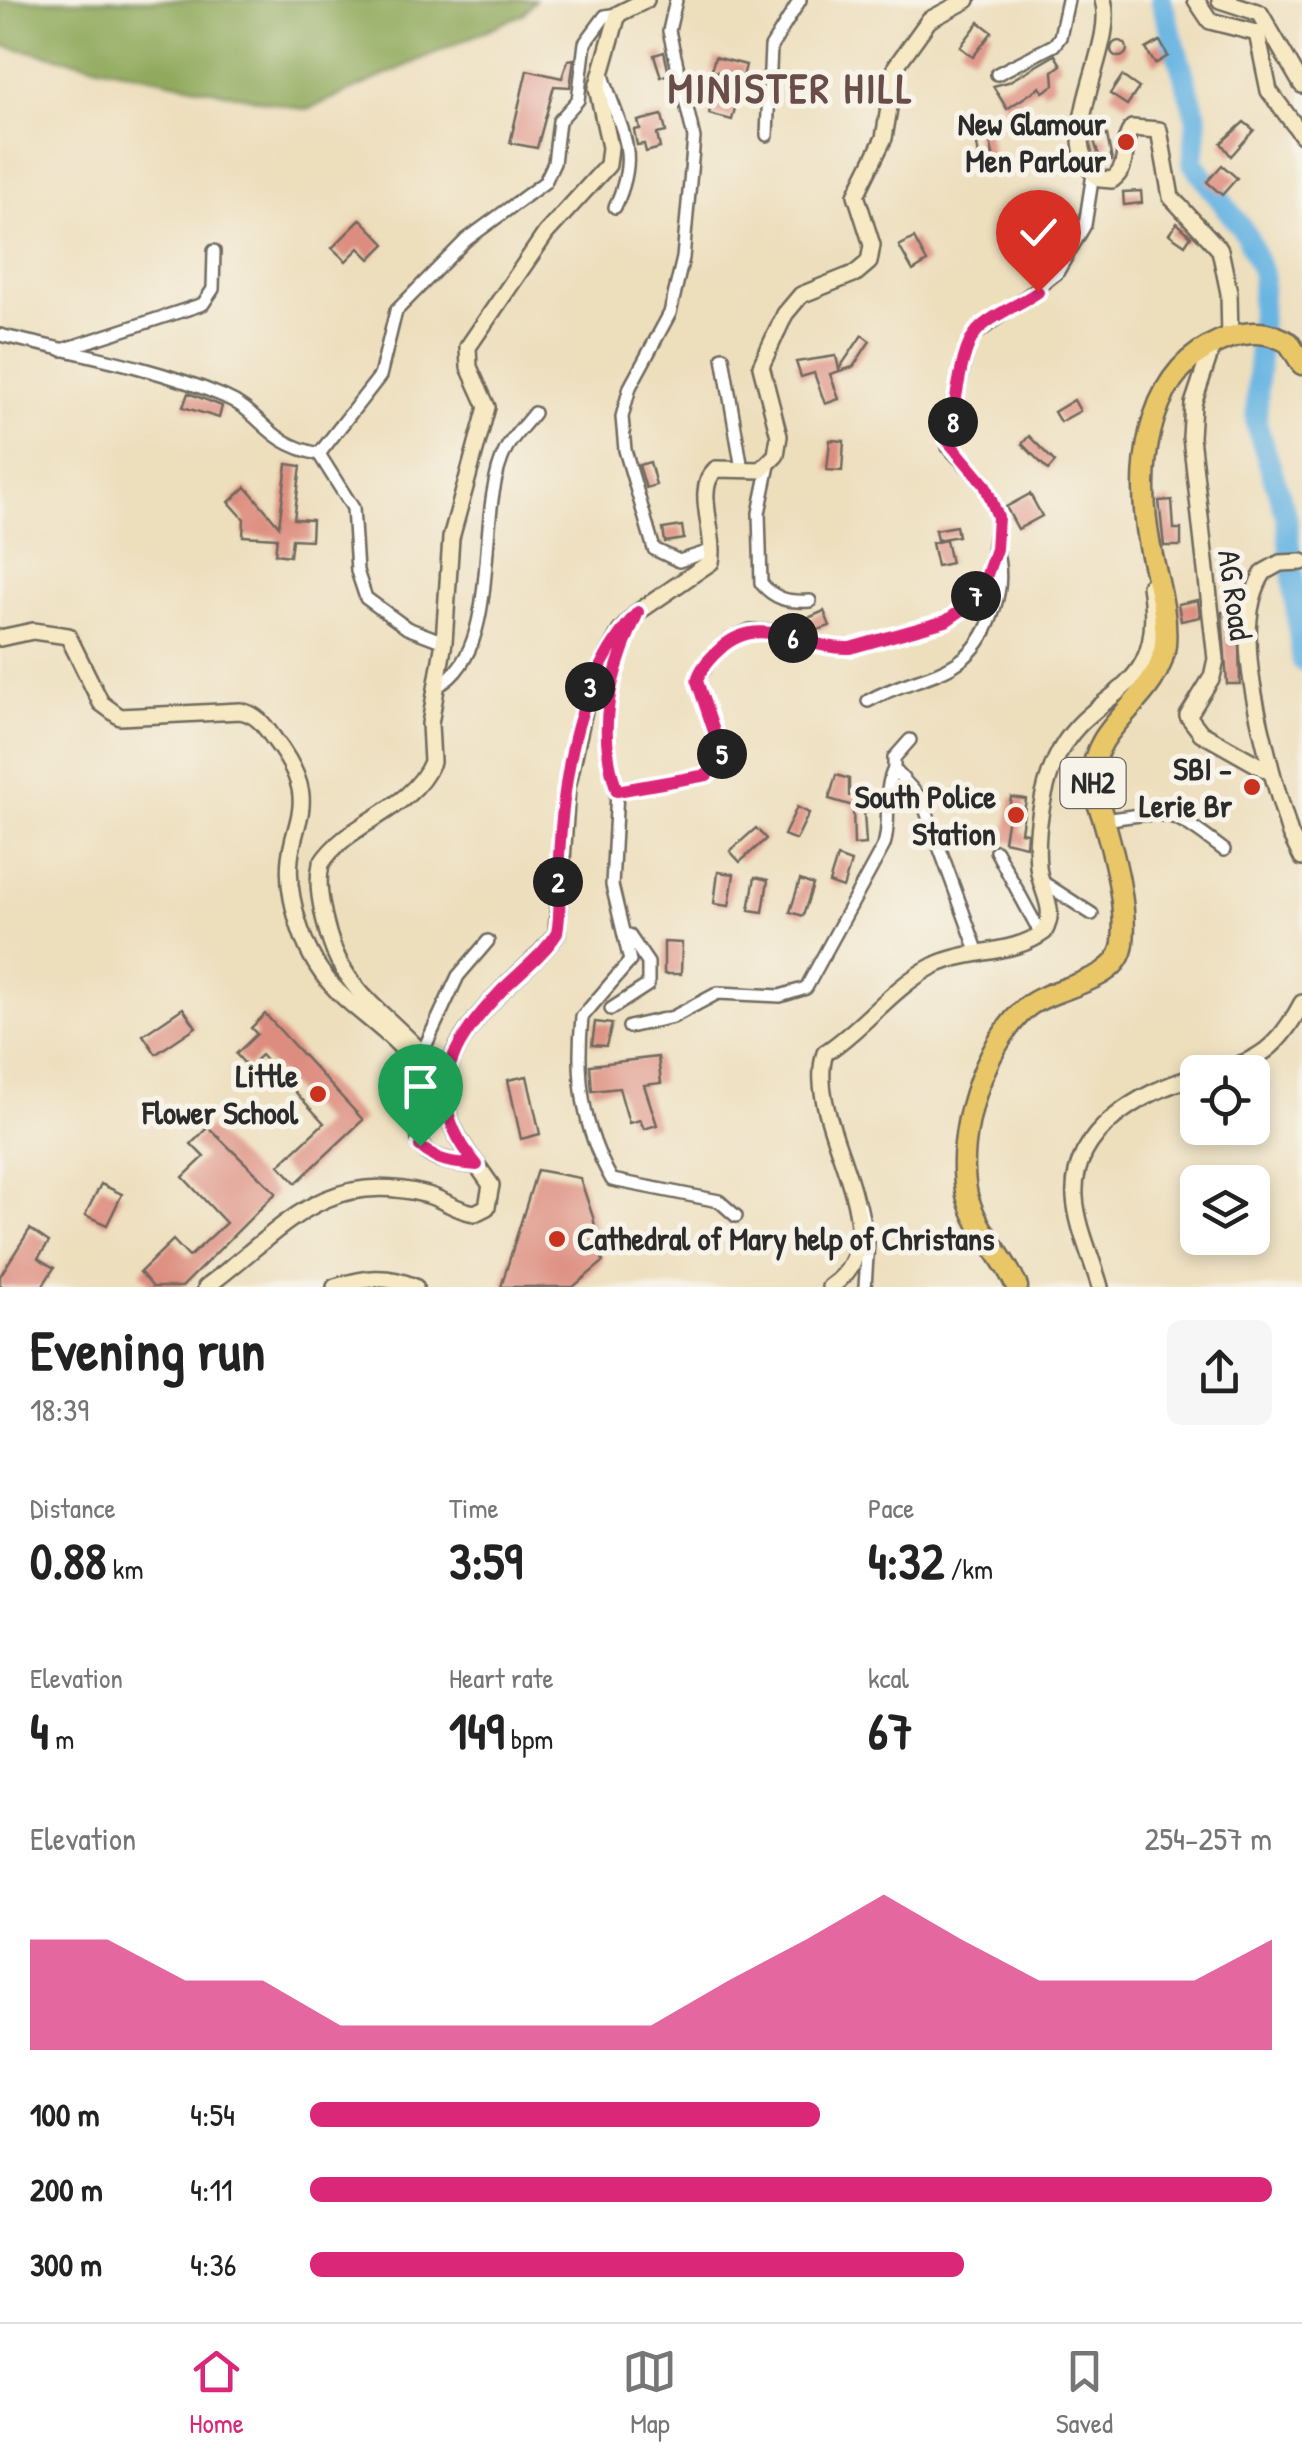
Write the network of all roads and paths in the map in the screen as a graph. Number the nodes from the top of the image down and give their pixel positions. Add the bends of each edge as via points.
1 (646, 0) edge
2 (676, 0) edge
3 (800, 0) edge
4 (967, 0) edge
5 (1068, 0) edge
6 (1102, 0) edge
7 (1196, 0) edge
8 (1220, 0) edge
9 (934, 8) edge
10 (618, 14) junction
11 (601, 67) junction
12 (997, 74) dead end
13 (1302, 85) edge
14 (767, 135) dead end
15 (1302, 135) edge
16 (1093, 174) junction
17 (615, 207) dead end
18 (214, 252) dead end
19 (0, 335) edge
20 (1221, 341) junction
21 (62, 350) junction
22 (723, 357) dead end
23 (1302, 364) edge
24 (534, 413) dead end
25 (319, 454) junction
26 (769, 465) junction
27 (742, 468) junction
28 (1145, 507) junction
29 (996, 549) junction
30 (713, 550) junction
31 (1302, 562) edge
32 (810, 601) dead end
33 (638, 612) junction
34 (0, 638) edge
35 (444, 642) junction
36 (438, 686) junction
37 (868, 700) dead end
38 (910, 740) dead end
39 (894, 769) junction
40 (1272, 773) junction
41 (617, 791) junction
42 (1104, 820) junction
43 (996, 850) dead end
44 (1224, 850) dead end
45 (1302, 858) edge
46 (1041, 881) junction
47 (1092, 914) dead end
48 (624, 928) junction
49 (1041, 934) junction
50 (488, 940) dead end
51 (978, 953) junction
52 (1302, 1003) edge
53 (612, 1009) dead end
54 (628, 1027) dead end
55 (422, 1053) junction
56 (1264, 1055) edge
57 (424, 1072) junction
58 (1180, 1084) edge
59 (477, 1165) junction
60 (854, 1192) junction
61 (736, 1216) dead end
62 (206, 1287) edge
63 (334, 1287) edge
64 (414, 1287) edge
65 (830, 1287) edge
66 (865, 1287) edge
67 (1017, 1287) edge
68 (1100, 1287) edge

1 - 10 main road
2 - 30 street via 669,31 694,138 682,258 670,313 624,402 623,433 654,550 679,561
3 - 14 street via 772,47
4 - 9 main road
5 - 12 street via 1054,45
6 - 16 main road via 1106,21 1082,132
7 - 15 main road via 1210,20 1256,33 1269,91
8 - 13 main road via 1260,13
9 - 26 main road via 896,66 884,138 856,195 872,245 869,262 791,304 762,360 778,436
10 - 11 main road
10 - 25 street via 605,16 585,42 578,100 560,121 545,182 466,240 396,311 380,376
11 - 17 street via 630,166
11 - 35 main road via 597,88 608,165 546,233 468,347 469,368 487,407 452,538
16 - 20 main road via 1107,181 1120,173 1132,128 1159,130 1171,196 1220,250 1229,293
16 - 29 street via 1085,224 1069,256 1038,292 978,330 966,356 947,440 994,499
18 - 21 street via 213,289 203,304
19 - 21 street
20 - 23 highway via 1250,332 1278,336
20 - 28 highway, NH2 via 1172,375 1158,402
20 - 40 main road, AG Road via 1193,404 1191,437 1216,660 1188,716 1202,734
21 - 25 street via 224,396 277,440
22 - 27 street
24 - 36 street via 506,449 495,486 472,644 459,672
25 - 35 street via 354,508 357,572 366,598 407,628
26 - 27 main road
26 - 32 street via 759,513 760,583 789,602
27 - 30 main road via 716,469 706,480
28 - 42 highway, NH2 via 1165,647 1145,692 1103,737 1095,756 1092,778
28 - 46 main road via 1149,648 1144,665 1057,756 1038,842
29 - 37 street via 1002,578 973,653
29 - 41 street via 972,603 946,621 850,648 763,630 730,639 697,681 723,758 718,767 707,775
30 - 33 main road via 703,570
31 - 40 main road via 1264,572 1253,602 1253,701
33 - 41 street via 616,662 604,725 606,763
33 - 59 main road via 602,662 578,729 561,836 557,933 500,993 449,1067 446,1120
34 - 57 main road via 33,631 68,636 102,703 120,717 240,711 264,724 290,760 305,797 290,870 305,949 334,990
35 - 36 main road
36 - 55 main road via 428,772 403,800 330,850 318,879 343,976
38 - 39 street via 894,758
39 - 51 street via 922,800
39 - 54 street via 884,845 806,988 780,996 718,993 673,1018
40 - 45 main road
41 - 48 street via 612,886
42 - 44 street via 1176,814
42 - 67 highway, NH2 via 1120,892 1124,944 1118,961 1030,1004 1010,1024 989,1064 965,1148 968,1198
43 - 49 street
46 - 47 street
46 - 49 main road via 1052,911
48 - 53 street via 648,963 648,985
48 - 61 street via 630,962 582,1017 591,1144 612,1180 719,1201
49 - 51 main road
50 - 55 street via 458,976
51 - 60 main road via 903,983 864,1026 825,1054 832,1130
52 - 56 main road
55 - 57 main road
57 - 59 main road via 420,1146 448,1163
58 - 68 main road via 1122,1109 1094,1138 1074,1194
59 - 62 main road via 491,1184 491,1198 480,1212 408,1192 333,1193 305,1206
60 - 65 main road via 858,1244 846,1275
60 - 66 street via 866,1217
63 - 64 main road via 378,1277

